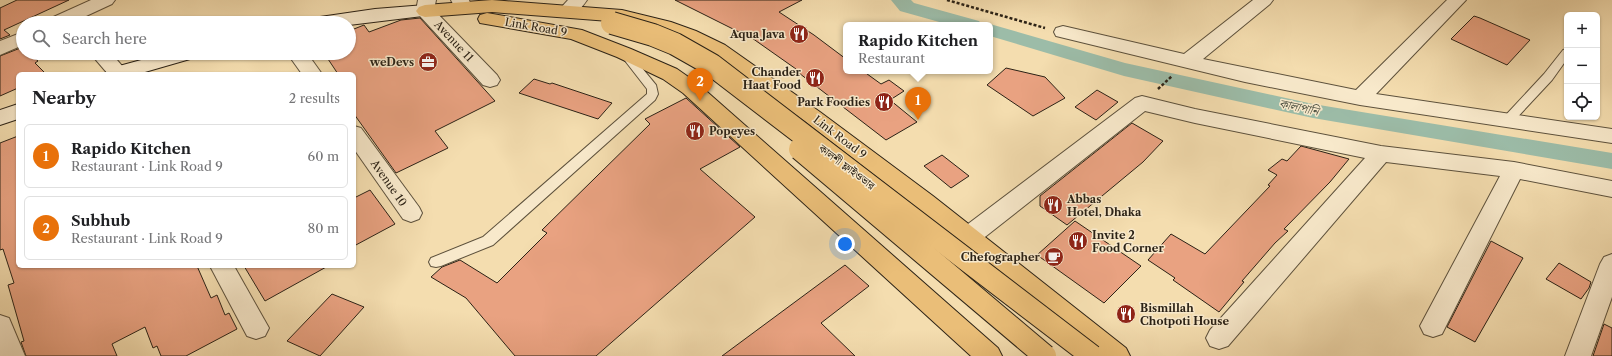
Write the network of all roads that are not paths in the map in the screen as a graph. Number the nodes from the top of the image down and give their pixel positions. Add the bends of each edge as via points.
1 (1264, 0) edge
2 (1457, 0) edge
3 (97, 2) edge
4 (461, 4) edge
5 (426, 6) edge
6 (576, 8) edge
7 (73, 16) edge
8 (356, 18) edge
9 (1063, 32) road end
10 (618, 37) junction
11 (16, 41) edge
12 (0, 49) edge
13 (1564, 56) edge
14 (106, 60) edge
15 (166, 60) edge
16 (302, 60) edge
17 (1180, 68) junction
18 (116, 72) edge
19 (125, 72) edge
20 (311, 72) edge
21 (490, 80) dead end
22 (1360, 98) junction
23 (16, 112) edge
24 (0, 118) edge
25 (1508, 120) junction
26 (356, 136) edge
27 (1612, 136) edge
28 (1381, 154) junction
29 (1514, 170) junction
30 (1612, 189) edge
31 (411, 213) dead end
32 (968, 237) junction
33 (436, 262) dead end
34 (1612, 264) edge
35 (223, 268) edge
36 (0, 326) edge
37 (1433, 326) dead end
38 (256, 328) dead end
39 (1219, 338) dead end
40 (12, 356) edge
41 (989, 356) edge
42 (1046, 356) edge
43 (1092, 356) edge
44 (1117, 356) edge
45 (1578, 356) edge

1 - 17 street
2 - 22 street
3 - 7 street
4 - 5 main road, Link Road 9
4 - 6 main road, Link Road 9
5 - 8 street, Link Road 9
5 - 10 main road, Link Road 9 via 575,34
5 - 21 street, Avenue 11
6 - 10 main road, কালশী ফ্লাইওভার
6 - 32 main road, Link Road 9 via 664,26 718,49 813,117
9 - 17 street
10 - 33 lane via 652,88 651,97 488,241
10 - 41 main road, Link Road 9 via 690,88
10 - 42 main road, bridge via 657,45 715,78
10 - 43 main road, কালশী ফ্লাইওভার, bridge via 653,35 712,65
11 - 12 street
13 - 25 lane
14 - 18 street
15 - 19 street
16 - 20 street
17 - 22 street
22 - 25 street
23 - 24 street
25 - 27 street
26 - 31 street, Avenue 10
28 - 29 street
28 - 32 street via 1142,103
28 - 39 street
29 - 30 street
29 - 37 street
32 - 44 main road, Link Road 9
34 - 45 street
35 - 38 street
36 - 40 street

